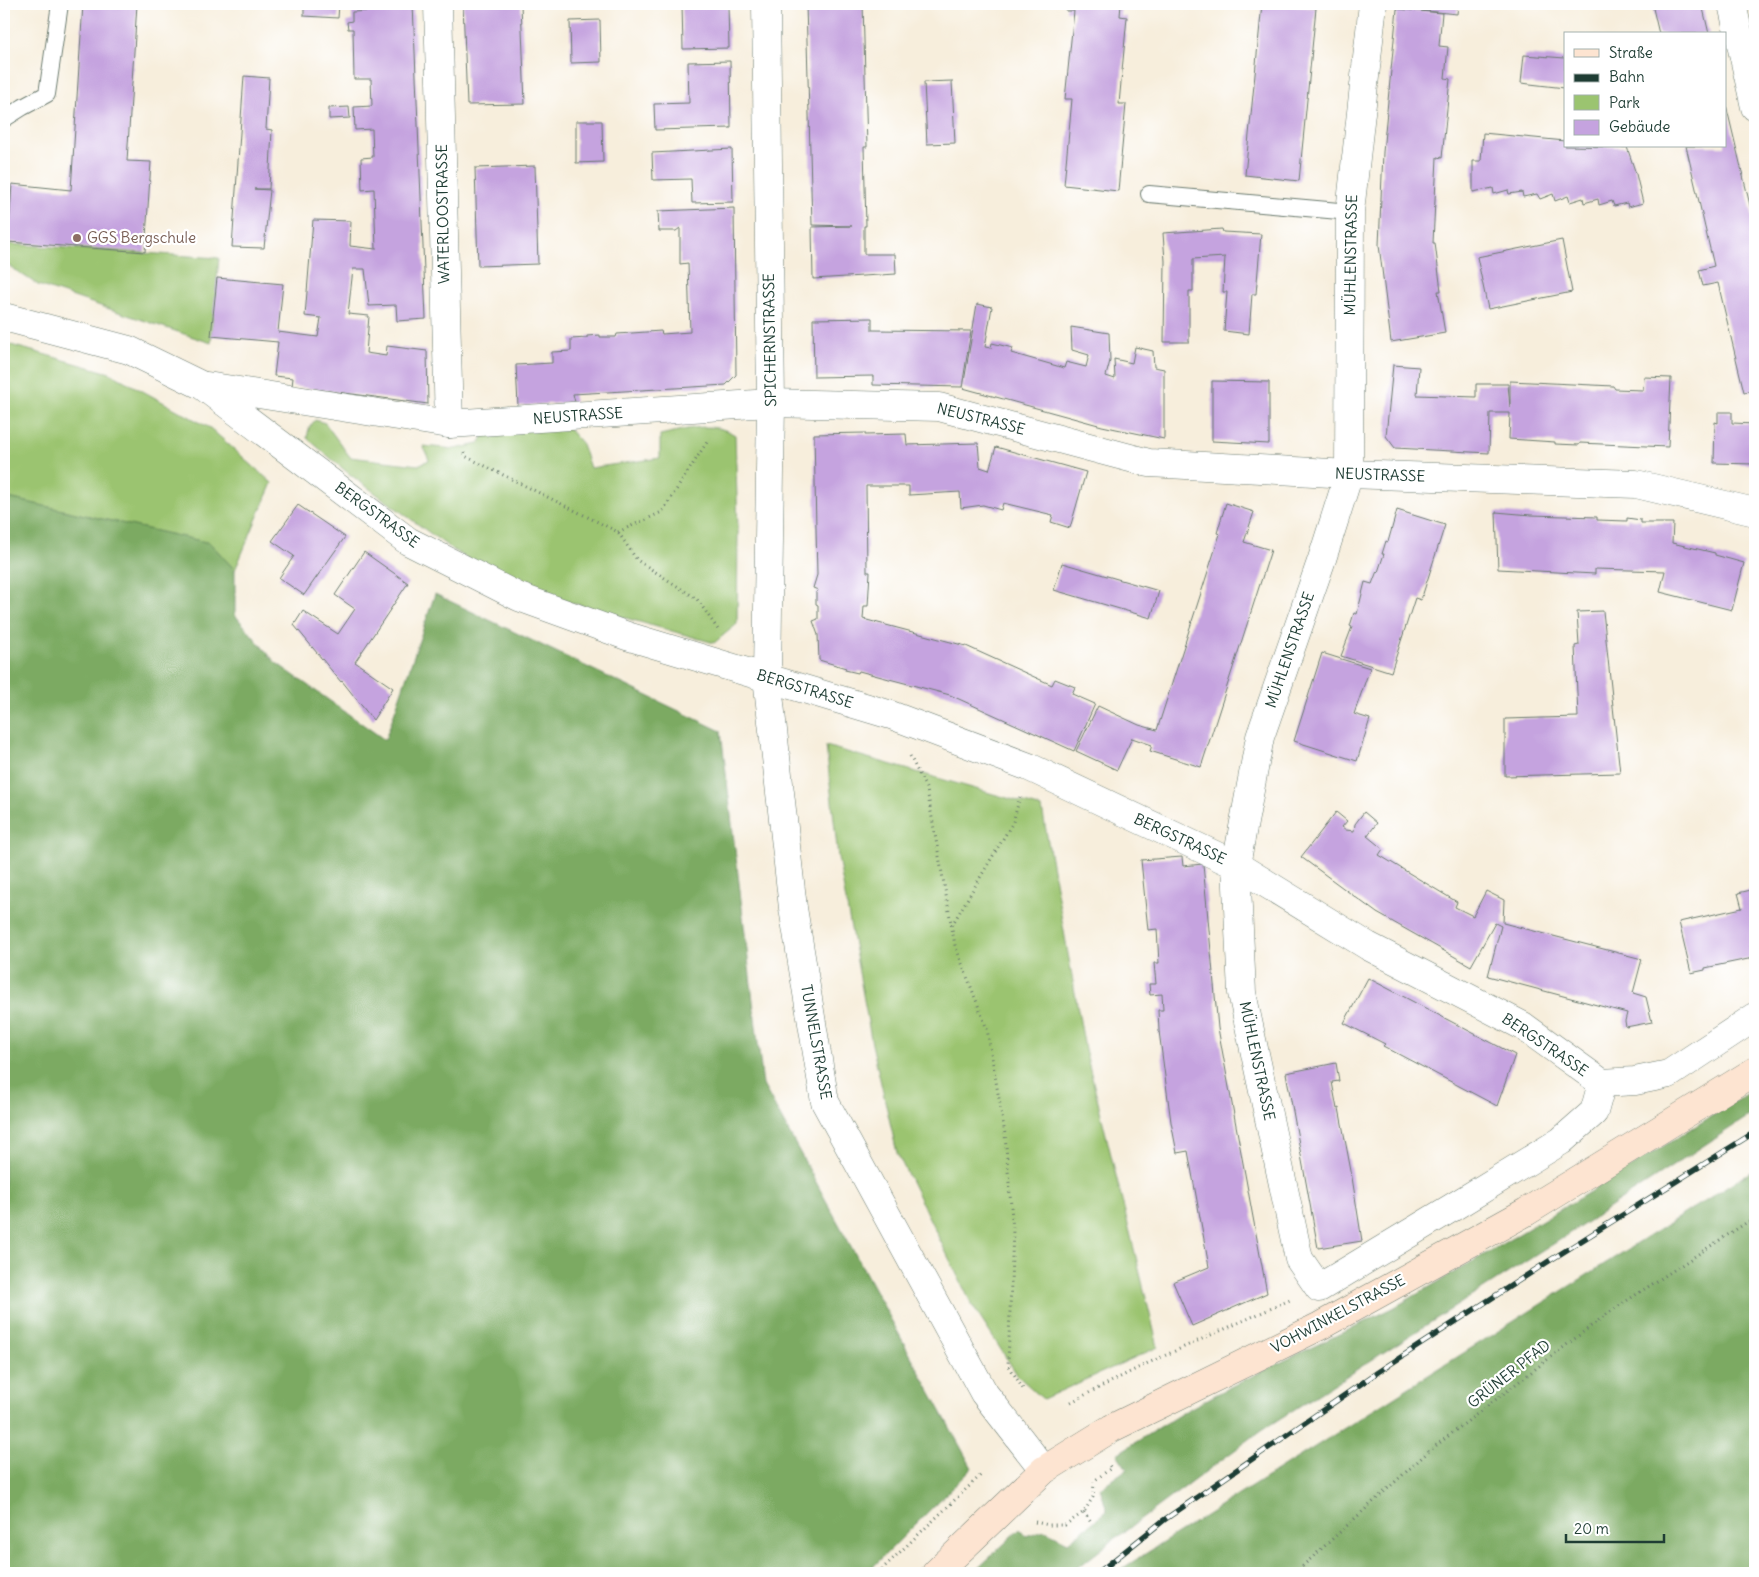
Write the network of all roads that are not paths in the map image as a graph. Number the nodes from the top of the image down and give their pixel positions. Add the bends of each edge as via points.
1 (60, 4) edge
2 (438, 4) edge
3 (766, 4) edge
4 (1372, 4) edge
5 (1732, 4) edge
6 (1755, 107) edge
7 (4, 119) edge
8 (1149, 194) dead end
9 (1350, 212) junction
10 (4, 317) edge
11 (204, 386) junction
12 (771, 403) junction
13 (451, 424) junction
14 (1349, 474) junction
15 (1755, 512) edge
16 (757, 674) junction
17 (1236, 865) junction
18 (1755, 1017) edge
19 (1755, 1072) edge
20 (1602, 1083) junction
21 (1044, 1470) junction
22 (936, 1573) edge

1 - 7 lane via 47,94
2 - 13 street, WATERLOOSTRASSE
3 - 12 street, SPICHERNSTRASSE
4 - 9 street, MÜHLENSTRASSE
5 - 6 street
8 - 9 lane
9 - 14 street, MÜHLENSTRASSE
10 - 11 street, BERGSTRASSE via 129,350
11 - 13 street, NEUSTRASSE
11 - 16 street, BERGSTRASSE via 408,541 519,597 627,636
12 - 13 street, NEUSTRASSE
12 - 14 street, NEUSTRASSE via 939,407 1149,463
12 - 16 street, SPICHERNSTRASSE
14 - 15 street, NEUSTRASSE via 1636,484
14 - 17 street, MÜHLENSTRASSE via 1260,738
16 - 17 street, BERGSTRASSE via 891,715 1029,767
16 - 21 street, TUNNELSTRASSE via 825,1102 984,1393
17 - 20 street, BERGSTRASSE via 1368,946 1523,1026
17 - 20 street, MÜHLENSTRASSE via 1242,993 1299,1259 1319,1288 1561,1141 1594,1112
18 - 20 street via 1670,1074
19 - 21 main road, VOHWINKELSTRASSE via 1526,1212 1320,1326 1112,1428
21 - 22 main road, VOHWINKELSTRASSE

